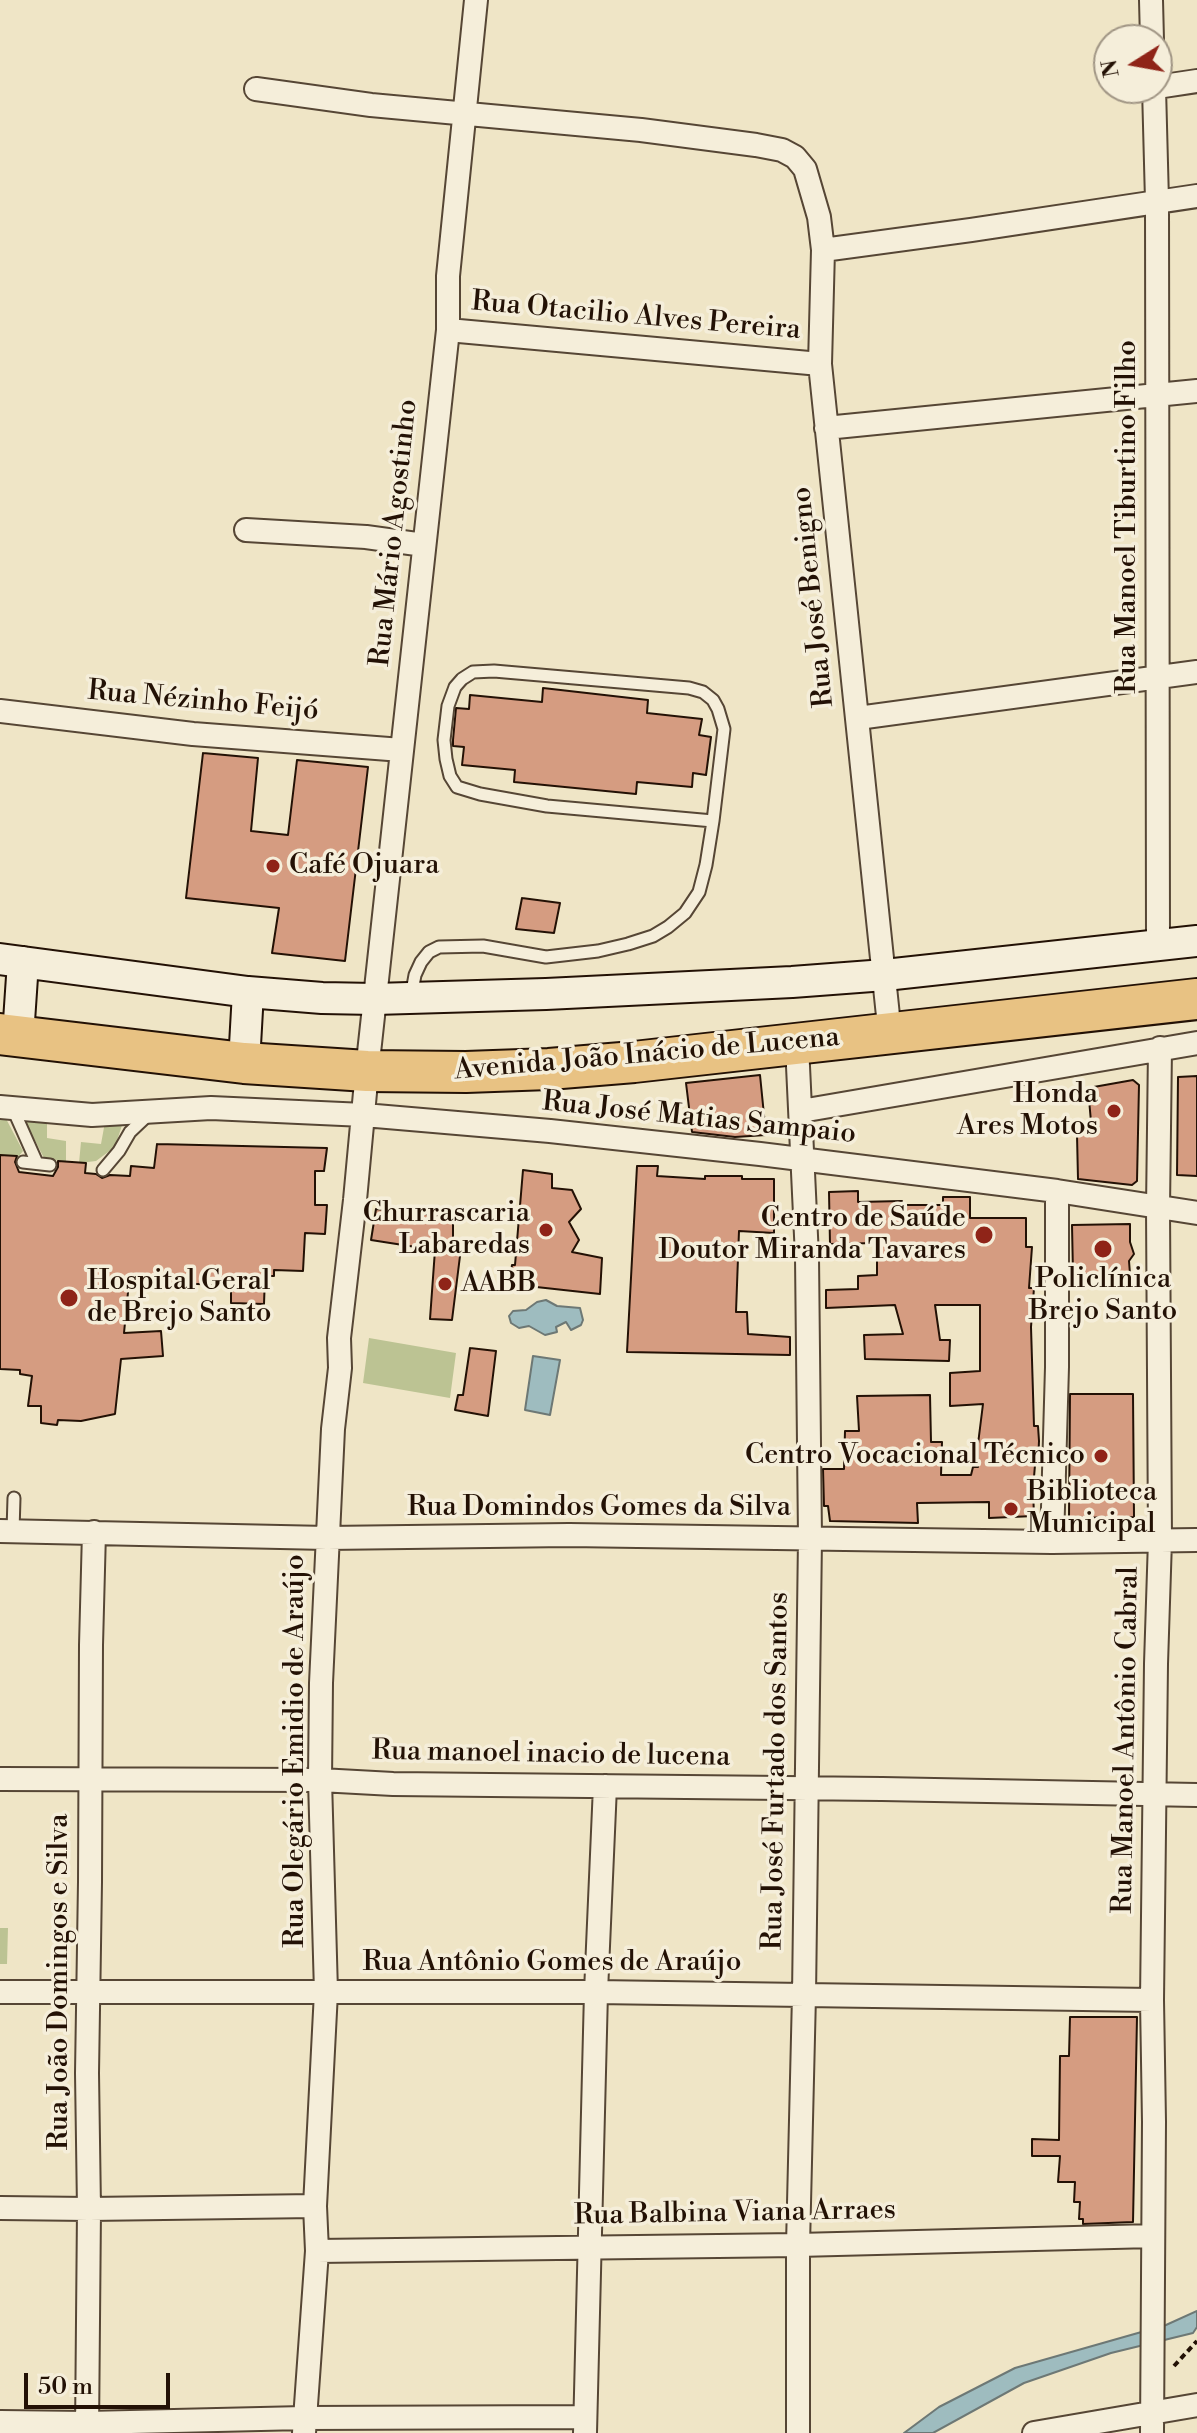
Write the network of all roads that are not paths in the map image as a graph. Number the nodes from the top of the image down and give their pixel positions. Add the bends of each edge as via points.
1 (476, 0) edge
2 (1151, 0) edge
3 (1152, 24) edge
4 (1197, 81) edge
5 (1173, 84) edge
6 (256, 89) dead end
7 (1155, 104) edge
8 (463, 113) junction
9 (1197, 196) edge
10 (1157, 201) junction
11 (823, 250) junction
12 (448, 330) junction
13 (820, 364) junction
14 (1197, 391) edge
15 (1157, 394) junction
16 (826, 428) junction
17 (246, 530) dead end
18 (424, 545) junction
19 (1197, 672) edge
20 (1159, 676) junction
21 (0, 711) edge
22 (858, 718) junction
23 (402, 750) junction
24 (713, 821) junction
25 (1197, 941) edge
26 (1158, 945) junction
27 (11, 961) edge
28 (885, 975) junction
29 (248, 992) junction
30 (411, 997) junction
31 (375, 999) junction
32 (1197, 999) edge
33 (9, 1035) edge
34 (890, 1035) junction
35 (1197, 1043) edge
36 (797, 1045) junction
37 (1160, 1048) junction
38 (244, 1063) junction
39 (367, 1071) junction
40 (7, 1107) edge
41 (152, 1111) junction
42 (801, 1111) junction
43 (364, 1115) junction
44 (803, 1159) junction
45 (23, 1162) dead end
46 (37, 1163) junction
47 (50, 1165) dead end
48 (104, 1170) dead end
49 (1057, 1191) junction
50 (1158, 1208) junction
51 (1197, 1213) edge
52 (14, 1498) dead end
53 (6, 1531) edge
54 (94, 1532) junction
55 (327, 1538) junction
56 (810, 1538) junction
57 (1160, 1540) junction
58 (1197, 1540) edge
59 (1052, 1542) junction
60 (0, 1779) edge
61 (320, 1780) junction
62 (91, 1781) junction
63 (605, 1786) junction
64 (806, 1788) junction
65 (1155, 1794) junction
66 (1197, 1795) edge
67 (89, 1991) junction
68 (0, 1992) edge
69 (326, 1992) junction
70 (596, 1992) junction
71 (804, 1995) junction
72 (1152, 2000) junction
73 (315, 2206) junction
74 (0, 2208) edge
75 (89, 2209) junction
76 (1153, 2236) junction
77 (798, 2245) junction
78 (590, 2246) junction
79 (317, 2251) junction
80 (1197, 2405) edge
81 (0, 2422) edge
82 (1152, 2423) edge
83 (585, 2425) edge
84 (304, 2426) edge
85 (87, 2428) edge
86 (798, 2433) edge
87 (1034, 2433) edge

1 - 8 street, Rua Mário Agostinho
2 - 3 street
4 - 5 street
6 - 8 street
7 - 10 street, Rua Manoel Tiburtino Filho
8 - 11 street, Rua José Benigno via 782,150 805,169
8 - 12 street, Rua Mário Agostinho
9 - 10 street
10 - 11 street
10 - 15 street, Rua Manoel Tiburtino Filho
11 - 13 street, Rua José Benigno
12 - 13 street, Rua Otacilio Alves Pereira
12 - 18 street, Rua Mário Agostinho
13 - 16 street, Rua José Benigno
14 - 15 street
15 - 16 street
15 - 20 street, Rua Manoel Tiburtino Filho
16 - 22 street, Rua José Benigno
17 - 18 street
18 - 23 street, Rua Mário Agostinho
19 - 20 street
20 - 22 street
20 - 26 street, Rua Manoel Tiburtino Filho
21 - 23 street, Rua Nézinho Feijó via 193,734
22 - 28 street, Rua José Benigno
23 - 31 street, Rua Mário Agostinho
24 - 24 lane via 547,806 457,787 444,740 455,687 473,672 494,671 703,692 713,700 724,729
24 - 30 lane via 699,892 685,913 653,936 598,951 546,957 483,946 439,947 421,962
25 - 26 street
26 - 28 street
27 - 29 street
27 - 33 street
28 - 30 street
28 - 34 street, Rua José Benigno
29 - 31 street
29 - 38 street
30 - 31 street
31 - 39 street, Rua Mário Agostinho
32 - 34 highway, Avenida João Inácio de Lucena
33 - 38 highway, Avenida João Inácio de Lucena
34 - 36 highway, Avenida João Inácio de Lucena
35 - 37 street
36 - 39 highway, Avenida João Inácio de Lucena via 549,1069
36 - 42 street, Rua José Furtado dos Santos
37 - 42 street
37 - 50 street, Rua Manoel Antônio Cabral
38 - 39 highway, Avenida João Inácio de Lucena
39 - 43 street, Rua Olegário Emidio de Araújo
40 - 41 street, Rua José Matias Sampaio via 92,1115
40 - 46 lane
41 - 43 street, Rua José Matias Sampaio via 211,1108
41 - 48 lane
42 - 44 street, Rua José Furtado dos Santos
43 - 44 street, Rua José Matias Sampaio
43 - 55 street, Rua Olegário Emidio de Araújo via 331,1338 340,1368
44 - 49 street, Rua José Matias Sampaio
44 - 56 street, Rua José Furtado dos Santos
45 - 46 lane
46 - 47 lane
49 - 50 street, Rua José Matias Sampaio
49 - 59 street
50 - 51 street, Rua José Matias Sampaio
50 - 57 street, Rua Manoel Antônio Cabral
52 - 53 lane
53 - 54 street, Rua Domindos Gomes da Silva
54 - 55 street, Rua Domindos Gomes da Silva
54 - 62 street, Rua João Domingos e Silva
55 - 56 street, Rua Domindos Gomes da Silva
55 - 61 street, Rua Olegário Emidio de Araújo
56 - 59 street, Rua Domindos Gomes da Silva
56 - 64 street, Rua José Furtado dos Santos
57 - 58 street, Rua Domindos Gomes da Silva
57 - 59 street, Rua Domindos Gomes da Silva
57 - 65 street, Rua Manoel Antônio Cabral
60 - 62 street, Rua manoel inacio de lucena
61 - 62 street, Rua manoel inacio de lucena
61 - 63 street, Rua manoel inacio de lucena
61 - 69 street, Rua Olegário Emidio de Araújo
62 - 67 street, Rua João Domingos e Silva
63 - 64 street, Rua manoel inacio de lucena
63 - 70 street
64 - 65 street, Rua manoel inacio de lucena
64 - 71 street, Rua José Furtado dos Santos
65 - 66 street, Rua manoel inacio de lucena
65 - 72 street, Rua Manoel Antônio Cabral
67 - 68 street, Rua Antônio Gomes de Araújo
67 - 69 street, Rua Antônio Gomes de Araújo
67 - 75 street, Rua João Domingos e Silva
69 - 70 street, Rua Antônio Gomes de Araújo
69 - 73 street, Rua Olegário Emidio de Araújo
70 - 71 street, Rua Antônio Gomes de Araújo
70 - 78 street
71 - 72 street, Rua Antônio Gomes de Araújo
71 - 77 street, Rua José Furtado dos Santos
72 - 76 street, Rua Manoel Antônio Cabral
73 - 75 street
73 - 79 street, Rua Olegário Emidio de Araújo
74 - 75 street
75 - 85 street, Rua João Domingos e Silva
76 - 77 street, Rua Balbina Viana Arraes
76 - 82 street, Rua Manoel Antônio Cabral
77 - 78 street, Rua Balbina Viana Arraes
77 - 86 street, Rua José Furtado dos Santos
78 - 79 street, Rua Balbina Viana Arraes
78 - 83 street
79 - 84 street, Rua Olegário Emidio de Araújo
80 - 82 street
81 - 85 street
82 - 87 street
83 - 84 street
84 - 85 street

